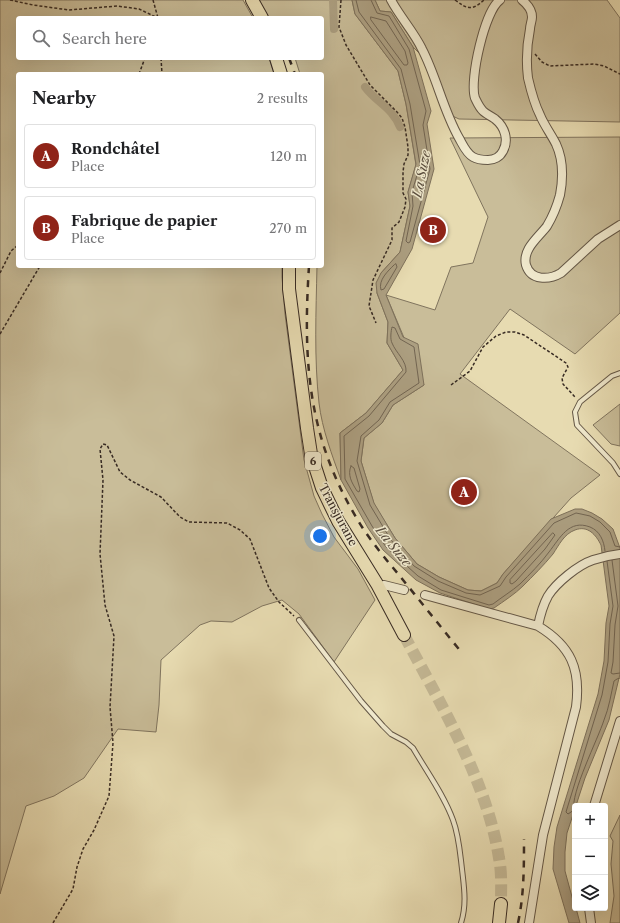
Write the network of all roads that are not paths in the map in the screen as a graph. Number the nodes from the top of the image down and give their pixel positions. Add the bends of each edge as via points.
1 (252, 0) edge
2 (391, 0) edge
3 (500, 0) edge
4 (522, 0) edge
5 (261, 16) edge
6 (277, 60) edge
7 (280, 72) edge
8 (620, 225) edge
9 (289, 268) edge
10 (620, 373) edge
11 (620, 474) edge
12 (620, 554) edge
13 (384, 585) dead end
14 (404, 590) dead end
15 (425, 595) dead end
16 (299, 620) road end
17 (538, 626) junction
18 (404, 635) tunnel mouth
19 (620, 720) edge
20 (595, 803) edge
21 (501, 904) tunnel mouth
22 (589, 911) edge
23 (461, 923) edge
24 (500, 923) edge
25 (529, 923) edge
26 (590, 923) edge

1 - 5 main road
2 - 3 street via 422,47 452,127 466,150 473,157 492,160 500,156 504,150 505,133 502,125 477,104 474,85 480,44 492,9
4 - 8 street via 530,8 532,17 528,44 528,76 540,116 557,146 562,178 554,214 530,245 526,264 536,277 554,277 598,239
6 - 7 main road
9 - 18 main road, Transjurane / 6 via 289,289 304,405 311,454 316,470 338,521 377,584
10 - 11 lane via 612,376 580,402 575,412 577,425
12 - 17 street via 591,560 579,566 556,586 548,595
13 - 14 street
15 - 17 street
16 - 23 lane via 361,701 391,734 413,748 445,802 457,834 465,890
17 - 25 street via 556,640 569,656 577,675 578,690 543,835
19 - 20 street
21 - 24 main road
22 - 26 street

